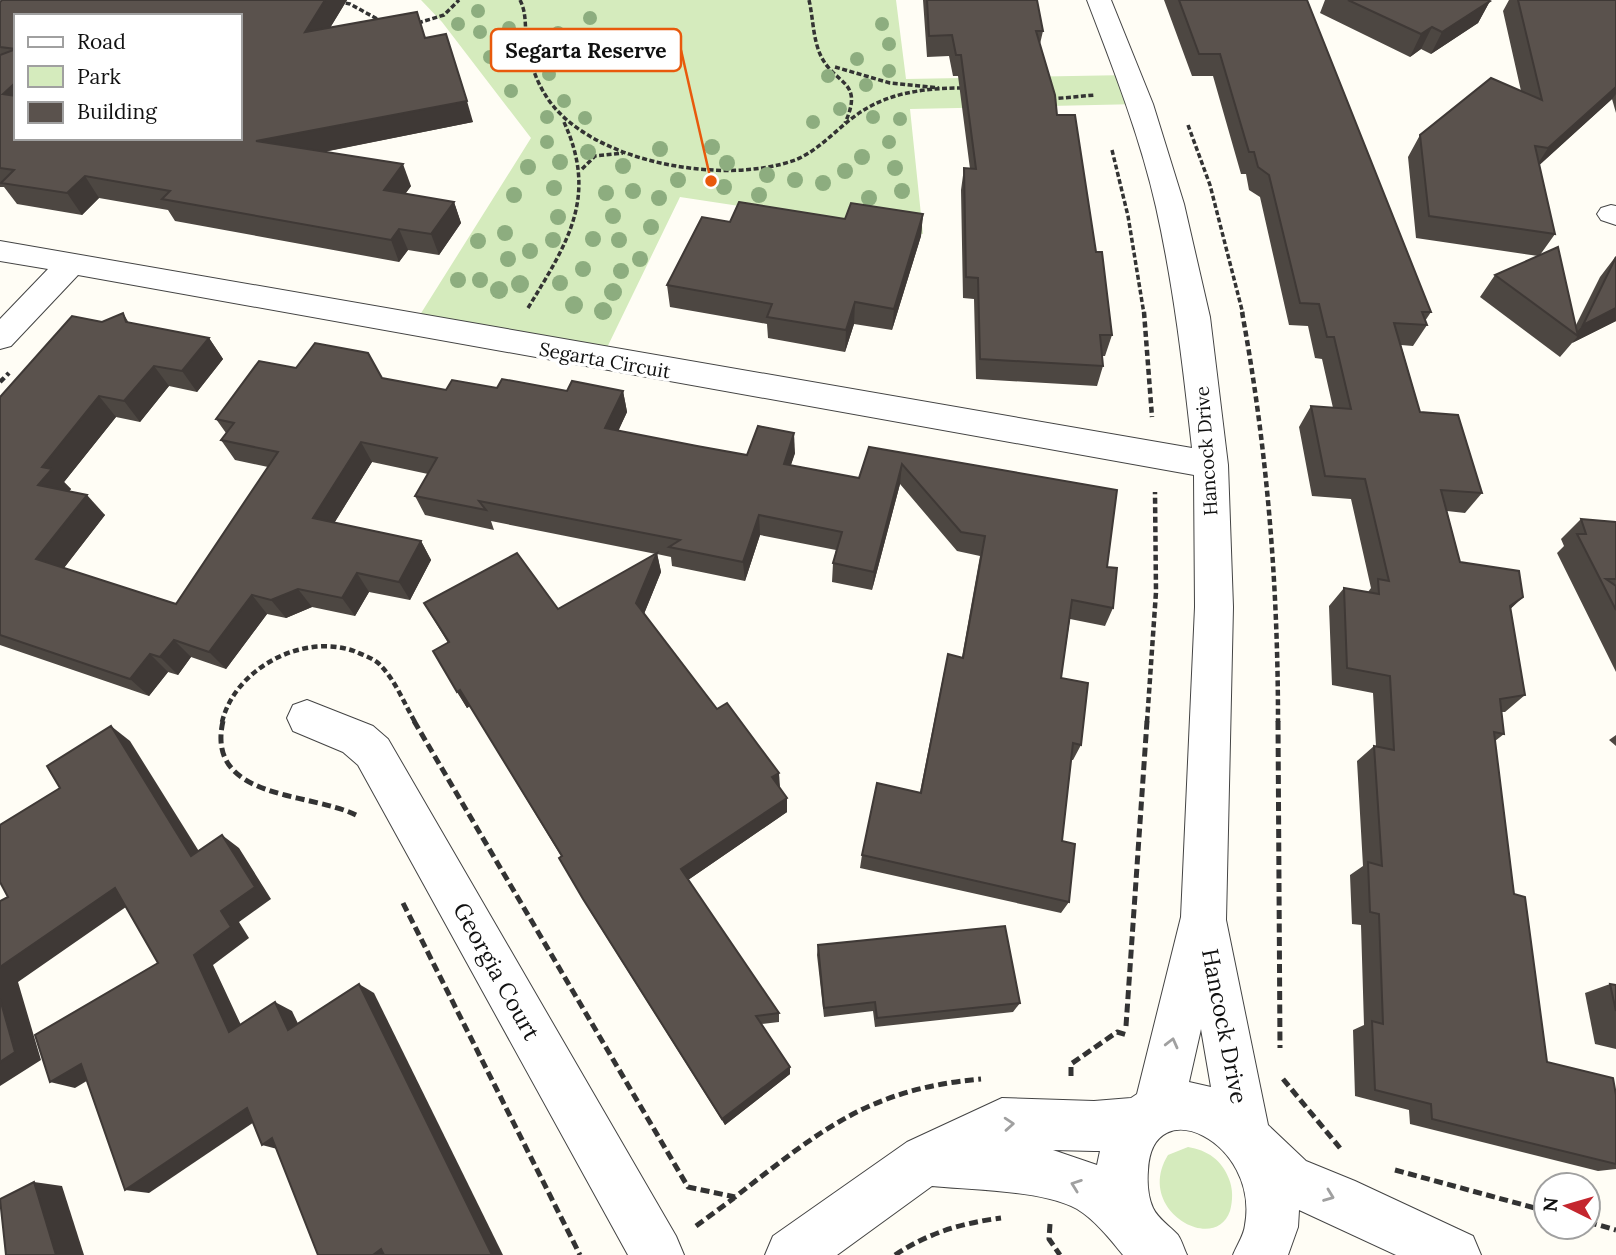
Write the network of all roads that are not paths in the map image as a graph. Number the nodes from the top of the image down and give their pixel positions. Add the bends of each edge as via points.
1 (1099, 0) edge
2 (0, 251) edge
3 (71, 264) junction
4 (9, 351) edge
5 (1211, 466) junction
6 (307, 718) dead end
7 (1204, 917) junction
8 (1150, 1116) junction
9 (1249, 1141) junction
10 (925, 1160) junction
11 (672, 1244) edge
12 (1147, 1244) edge
13 (1272, 1254) edge
14 (792, 1255) edge
15 (1454, 1255) edge

1 - 5 street, Hancock Drive via 1143,113 1170,204 1194,317
2 - 3 street, Segarta Circuit
3 - 4 street
3 - 5 street, Segarta Circuit
5 - 7 street, Hancock Drive via 1214,607
6 - 11 street, Georgia Court via 358,739 373,752
8 -> 7 street, Hancock Drive
7 - 9 street, Hancock Drive
8 - 9 street via 1182,1106 1205,1110 1225,1119
10 -> 8 street via 1002,1123 1094,1126
8 - 12 street, Hancock Drive via 1128,1142 1121,1167 1122,1195
9 - 13 street via 1267,1172 1274,1200
9 -> 15 street via 1289,1180
12 -> 10 street via 1094,1191 1036,1172
10 - 14 street

